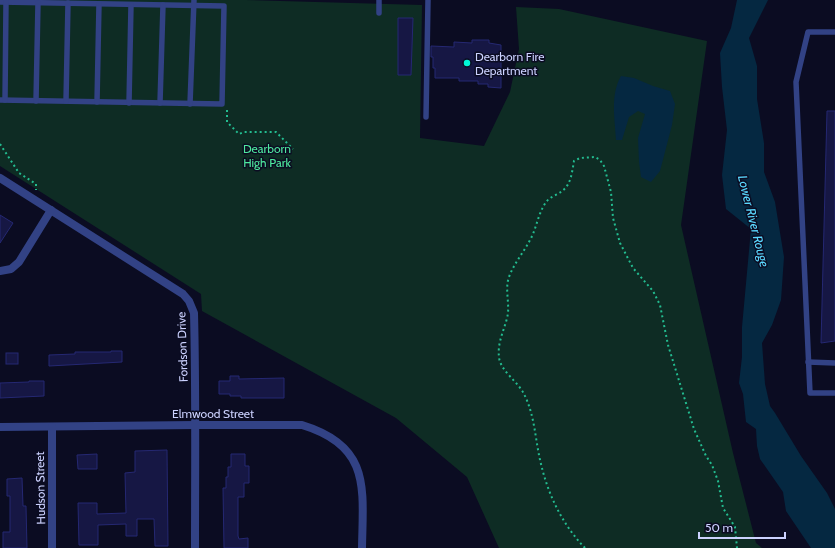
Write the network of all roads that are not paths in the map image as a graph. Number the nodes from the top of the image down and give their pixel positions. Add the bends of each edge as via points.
1 (379, 0) edge
2 (428, 0) edge
3 (3, 2) edge
4 (38, 3) junction
5 (68, 3) junction
6 (193, 3) edge
7 (99, 4) junction
8 (132, 4) junction
9 (163, 5) junction
10 (379, 13) dead end
11 (835, 32) edge
12 (2, 100) edge
13 (36, 101) junction
14 (66, 101) junction
15 (97, 102) junction
16 (129, 102) junction
17 (160, 103) junction
18 (190, 104) junction
19 (426, 117) dead end
20 (0, 178) edge
21 (51, 210) junction
22 (0, 271) edge
23 (808, 362) junction
24 (835, 363) edge
25 (835, 393) edge
26 (195, 425) junction
27 (0, 427) edge
28 (52, 427) junction
29 (52, 548) edge
30 (195, 548) edge
31 (362, 548) edge

1 - 10 lane
2 - 19 lane
3 - 4 lane
3 - 12 lane
4 - 5 lane
4 - 13 lane
5 - 7 lane
5 - 14 lane
6 - 9 lane
6 - 18 lane
6 - 18 lane via 224,6 222,104
7 - 8 lane
7 - 15 lane
8 - 9 lane
8 - 16 lane
9 - 17 lane
11 - 23 lane via 808,32 796,82
12 - 13 lane
13 - 14 lane
14 - 15 lane
15 - 16 lane
16 - 17 lane
17 - 18 lane
20 - 21 street, Fordson Drive
21 - 22 street via 19,262 11,269
21 - 26 street, Fordson Drive via 183,294 189,301 194,313
23 - 24 lane
23 - 25 lane via 810,393
26 - 28 street, Elmwood Street
26 - 30 street, Fordson Drive
26 - 31 street, Elmwood Street via 302,425 331,437 347,451 358,472 362,493
27 - 28 street, Elmwood Street
28 - 29 street, Hudson Street

